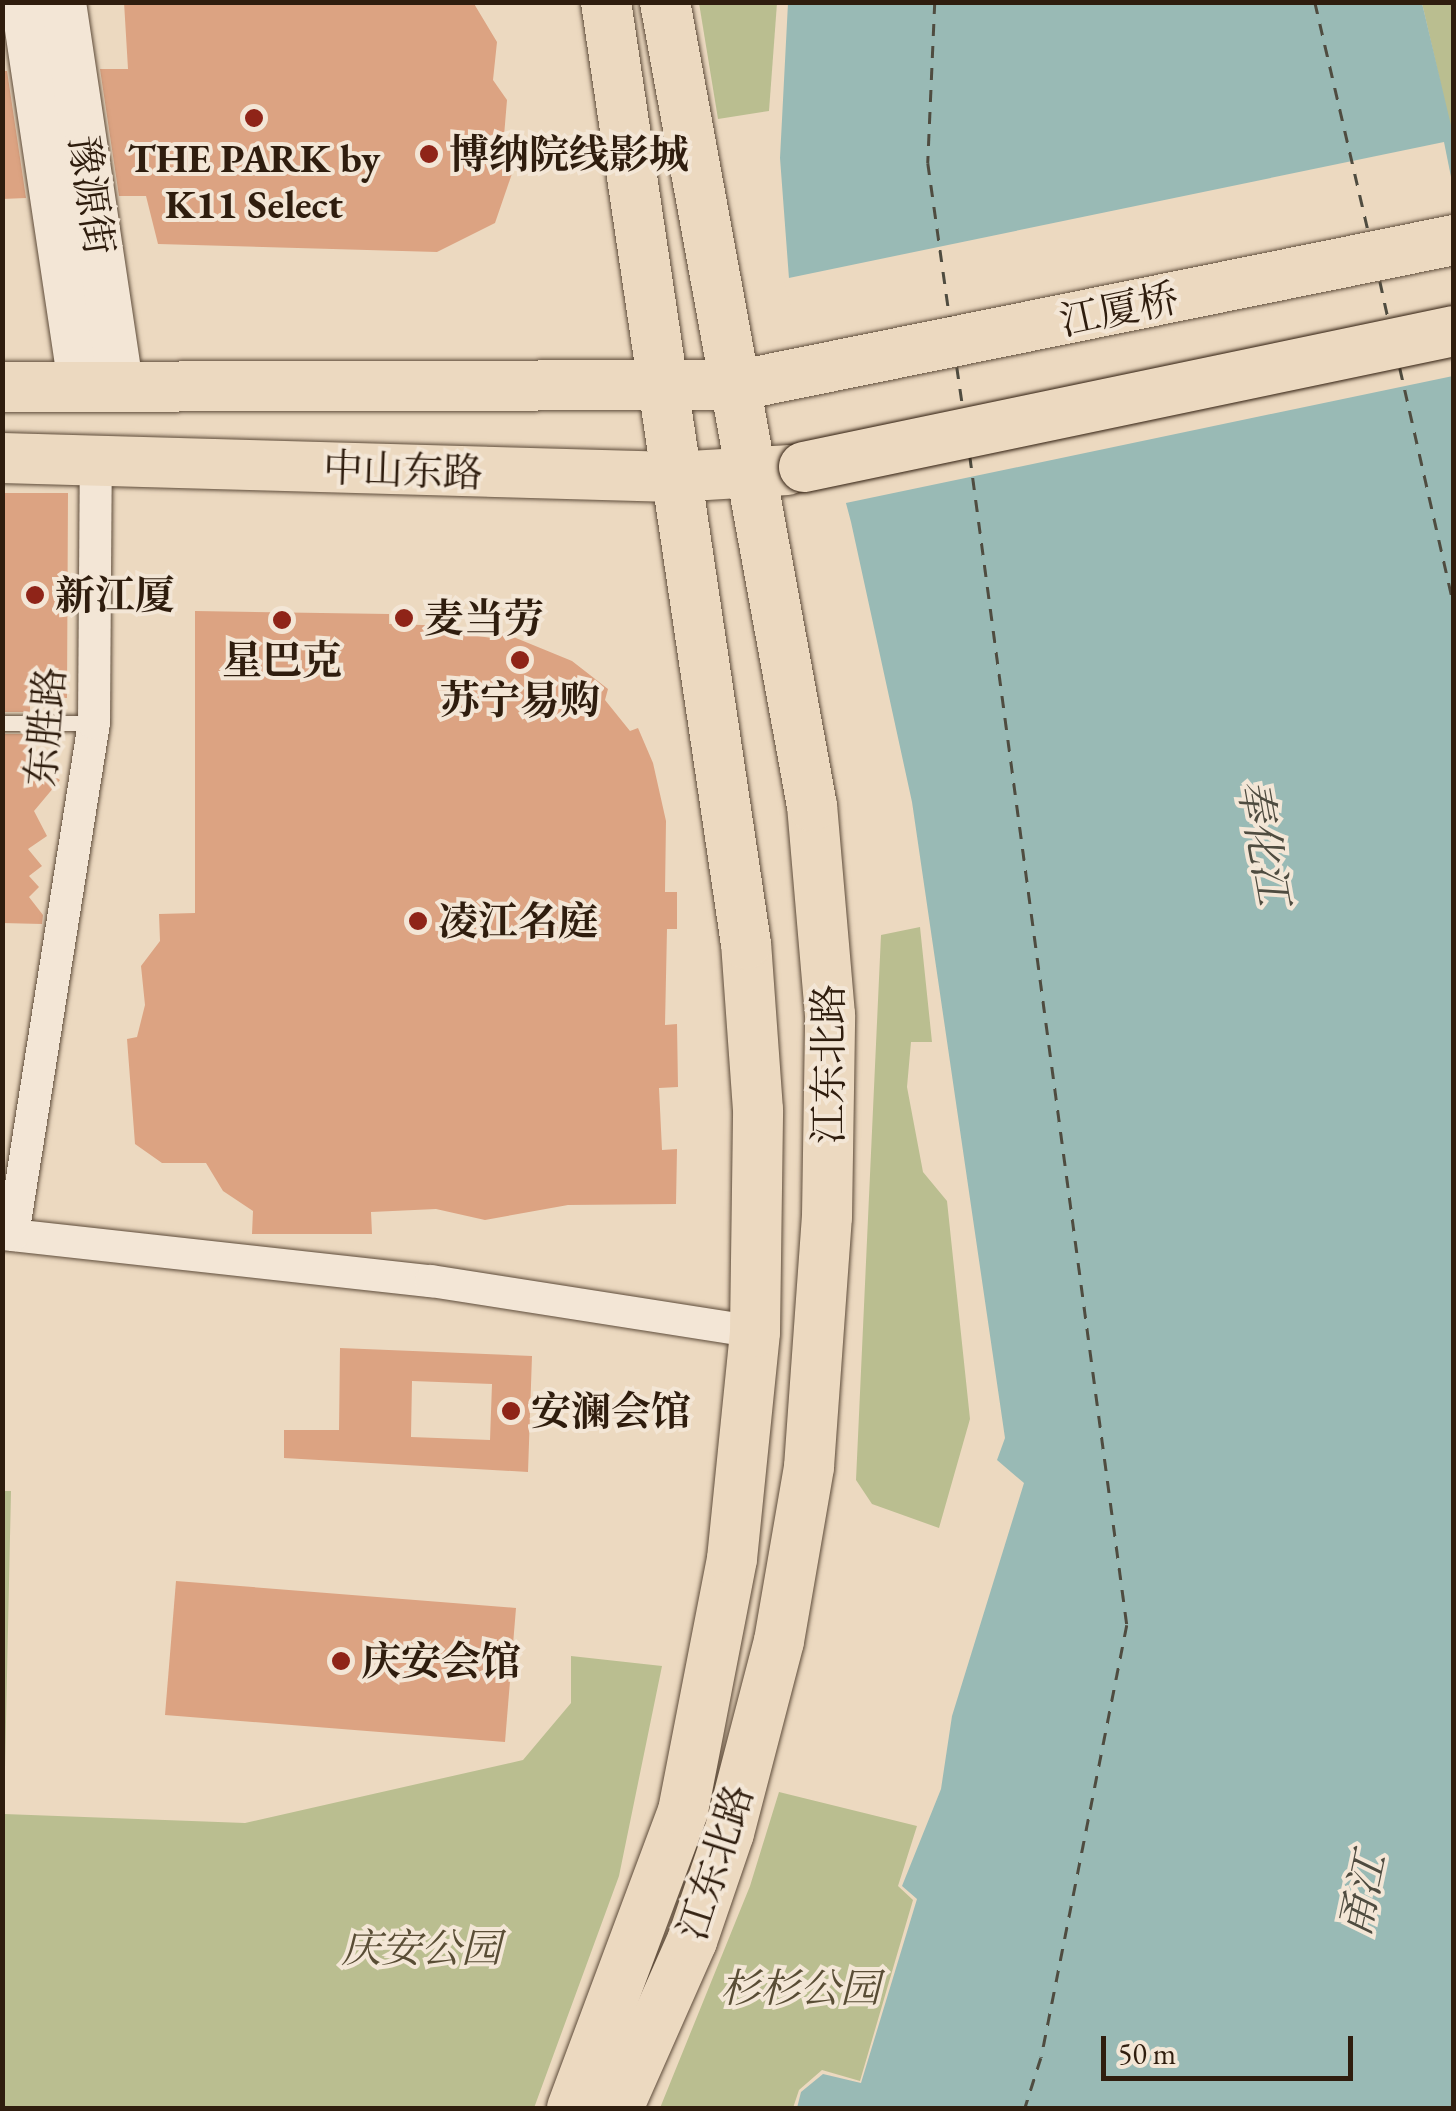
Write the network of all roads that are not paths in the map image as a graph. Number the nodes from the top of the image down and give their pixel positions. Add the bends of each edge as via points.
1 (22, 2) edge
2 (64, 2) edge
3 (606, 2) edge
4 (665, 2) edge
5 (1454, 240) edge
6 (1454, 330) edge
7 (762, 381) junction
8 (662, 387) junction
9 (2, 388) edge
10 (101, 388) junction
11 (2, 458) edge
12 (96, 462) junction
13 (754, 476) junction
14 (674, 477) junction
15 (2, 722) edge
16 (94, 723) junction
17 (8, 1234) edge
18 (755, 1332) junction
19 (572, 2108) edge
20 (618, 2108) edge

1 - 10 street, 豫源街
2 - 10 street, 豫源街
3 - 8 main road, 江东北路
4 - 7 main road, 江东北路
5 - 7 main road, 江厦桥
6 - 13 main road, 中山东路, bridge
7 - 8 main road, 中山东路
7 - 13 main road, 江东北路
8 - 10 main road, 中山东路
8 - 14 main road, 江东北路
9 - 10 main road, 中山东路
11 - 12 main road, 中山东路
12 - 14 main road, 中山东路
12 - 16 street, 东胜路
13 - 14 main road, 中山东路
13 - 20 main road, 江东北路 via 812,806 830,1014 827,1217 809,1466 779,1641 729,1832 692,1941
14 - 18 main road, 江东北路 via 719,726 746,944 758,1110
15 - 16 lane
16 - 17 street, 东胜路
17 - 18 street via 431,1281
18 - 19 main road, 江东北路 via 732,1559 682,1810

